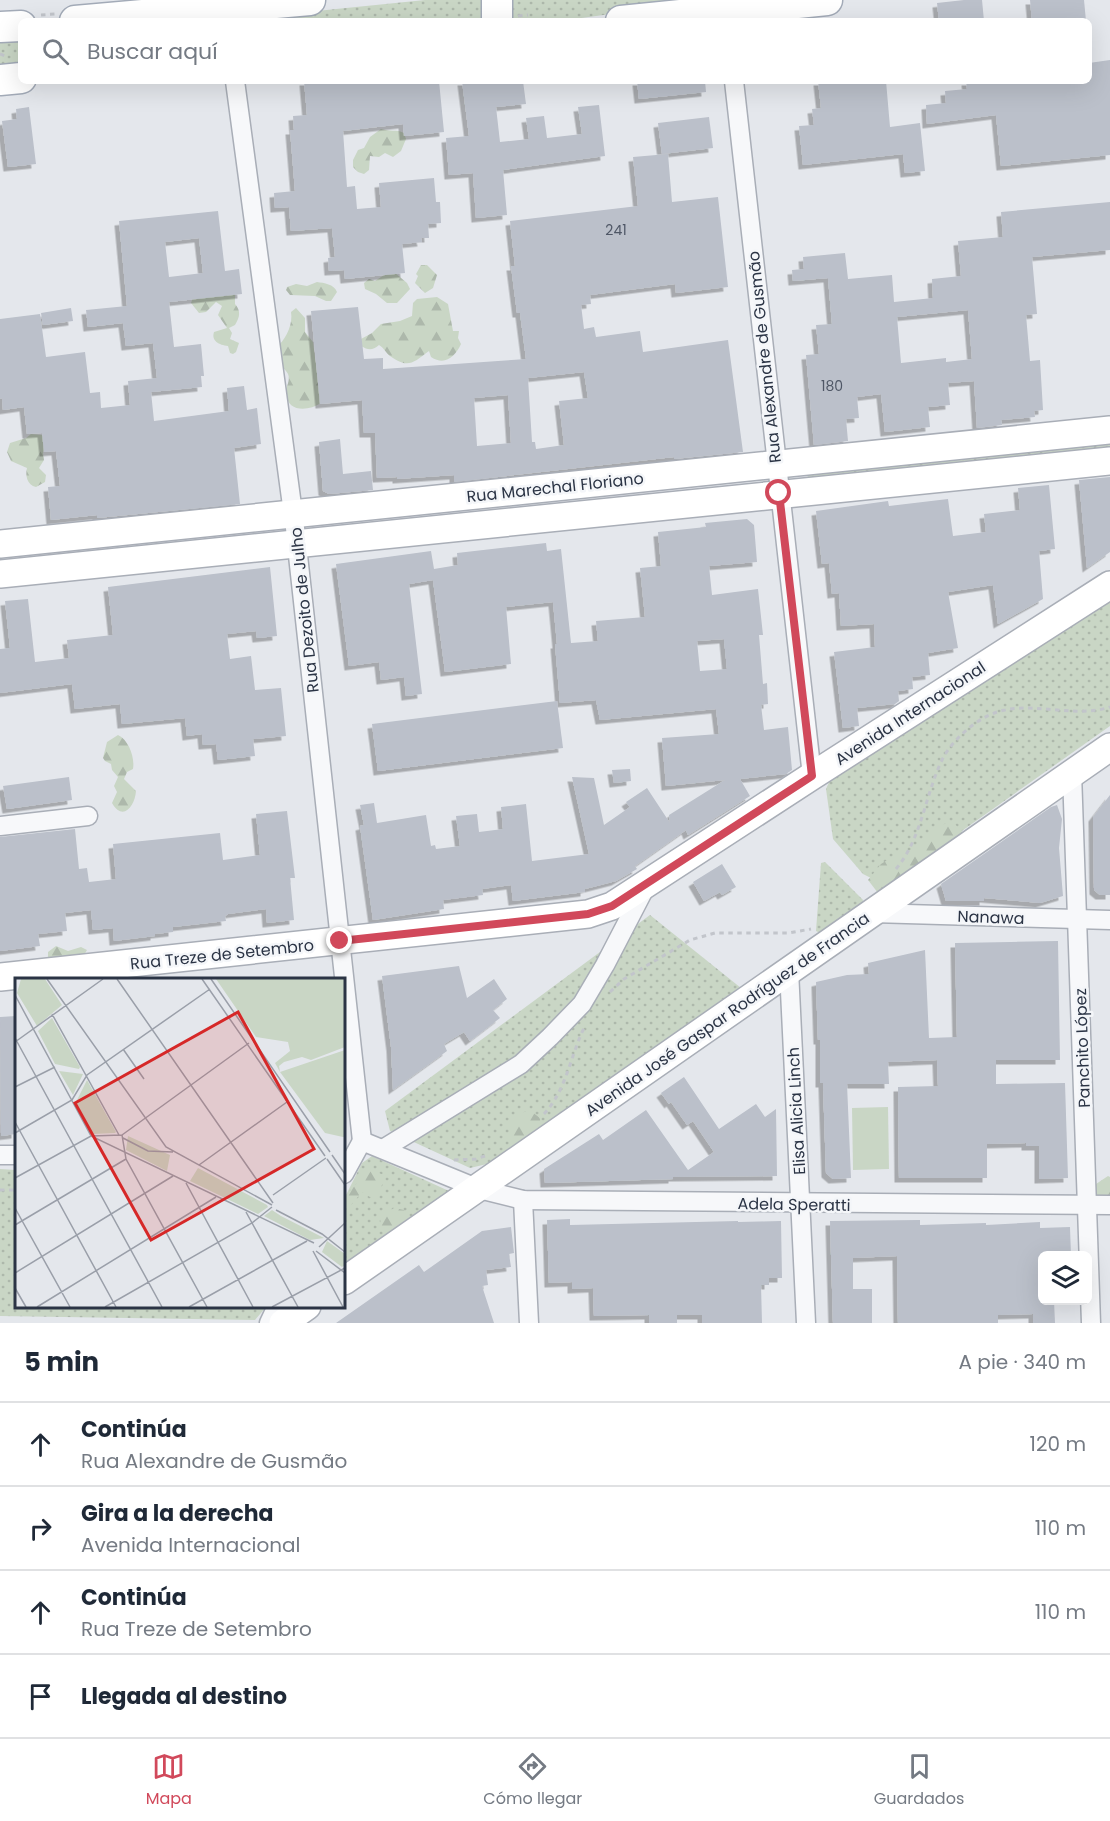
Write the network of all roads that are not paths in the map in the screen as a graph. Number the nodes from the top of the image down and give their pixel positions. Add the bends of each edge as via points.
1 (310, 0) edge
2 (497, 0) edge
3 (827, 0) edge
4 (226, 15) edge
5 (727, 16) edge
6 (150, 18) edge
7 (497, 18) edge
8 (685, 18) edge
9 (18, 26) edge
10 (0, 27) edge
11 (18, 78) edge
12 (0, 80) edge
13 (235, 84) edge
14 (734, 84) edge
15 (1110, 430) edge
16 (1110, 461) edge
17 (776, 465) junction
18 (643, 478) junction
19 (779, 493) junction
20 (645, 507) junction
21 (293, 514) junction
22 (125, 531) junction
23 (297, 543) junction
24 (0, 544) edge
25 (129, 561) junction
26 (0, 574) edge
27 (1110, 585) edge
28 (1110, 747) edge
29 (1072, 773) junction
30 (812, 776) junction
31 (88, 816) dead end
32 (0, 826) edge
33 (647, 885) junction
34 (872, 913) junction
35 (588, 914) joint
36 (1076, 920) junction
37 (1110, 920) edge
38 (340, 941) junction
39 (789, 970) junction
40 (0, 977) edge
41 (344, 978) edge
42 (345, 986) edge
43 (362, 1141) junction
44 (383, 1149) junction
45 (346, 1164) edge
46 (478, 1189) junction
47 (523, 1200) junction
48 (801, 1204) junction
49 (1110, 1205) edge
50 (1086, 1206) junction
51 (345, 1280) edge
52 (276, 1308) edge
53 (304, 1308) edge
54 (269, 1323) edge
55 (283, 1323) edge
56 (529, 1323) edge
57 (806, 1323) edge
58 (1091, 1323) edge

1 - 4 main road
2 - 7 main road
3 - 5 main road
4 - 6 main road
5 - 8 main road
9 - 10 main road
11 - 12 main road
13 - 21 street, Rua Dezoito de Julho
14 - 17 street, Rua Alexandre de Gusmão
15 - 17 main road, Rua Marechal Floriano
16 - 19 main road, Rua Marechal Floriano
17 - 18 main road, Rua Marechal Floriano
17 - 19 street, Rua Alexandre de Gusmão
18 - 20 main road
18 - 21 main road, Rua Marechal Floriano
19 - 20 main road, Rua Marechal Floriano
19 - 30 street, Rua Alexandre de Gusmão
20 - 23 main road, Rua Marechal Floriano
21 - 22 main road, Rua Marechal Floriano
21 - 23 street, Rua Dezoito de Julho
22 - 24 main road, Rua Marechal Floriano
22 - 25 main road
23 - 25 main road, Rua Marechal Floriano
23 - 38 street, Rua Dezoito de Julho
25 - 26 main road, Rua Marechal Floriano
27 - 30 main road, Avenida Internacional
28 - 29 main road, Avenida José Gaspar Rodríguez de Francia
29 - 34 main road, Avenida José Gaspar Rodríguez de Francia
29 - 36 street, Panchito López
30 - 33 main road, Avenida Internacional
31 - 32 street
33 - 35 main road, Avenida Internacional via 612,906
33 - 44 street via 582,1004 550,1037 521,1064
34 - 36 street, Nanawa
34 - 39 main road, Avenida José Gaspar Rodríguez de Francia
35 - 38 main road, Rua Treze de Setembro
36 - 37 street, Nanawa
36 - 50 street, Panchito López
38 - 40 main road, Rua Treze de Setembro
38 - 41 street, Rua Dezoito de Julho
39 - 46 main road, Avenida José Gaspar Rodríguez de Francia
39 - 48 street, Elisa Alicia Linch
42 - 43 street, Rua Dezoito de Julho
43 - 44 street, Adela Speratti
43 - 45 street
44 - 46 street, Adela Speratti
46 - 47 street, Adela Speratti
46 - 51 main road, Avenida José Gaspar Rodríguez de Francia
47 - 48 street, Adela Speratti
47 - 56 street
48 - 50 street, Adela Speratti
48 - 57 street, Elisa Alicia Linch
49 - 50 street, Adela Speratti
50 - 58 street, Panchito López
52 - 54 street
53 - 55 main road

